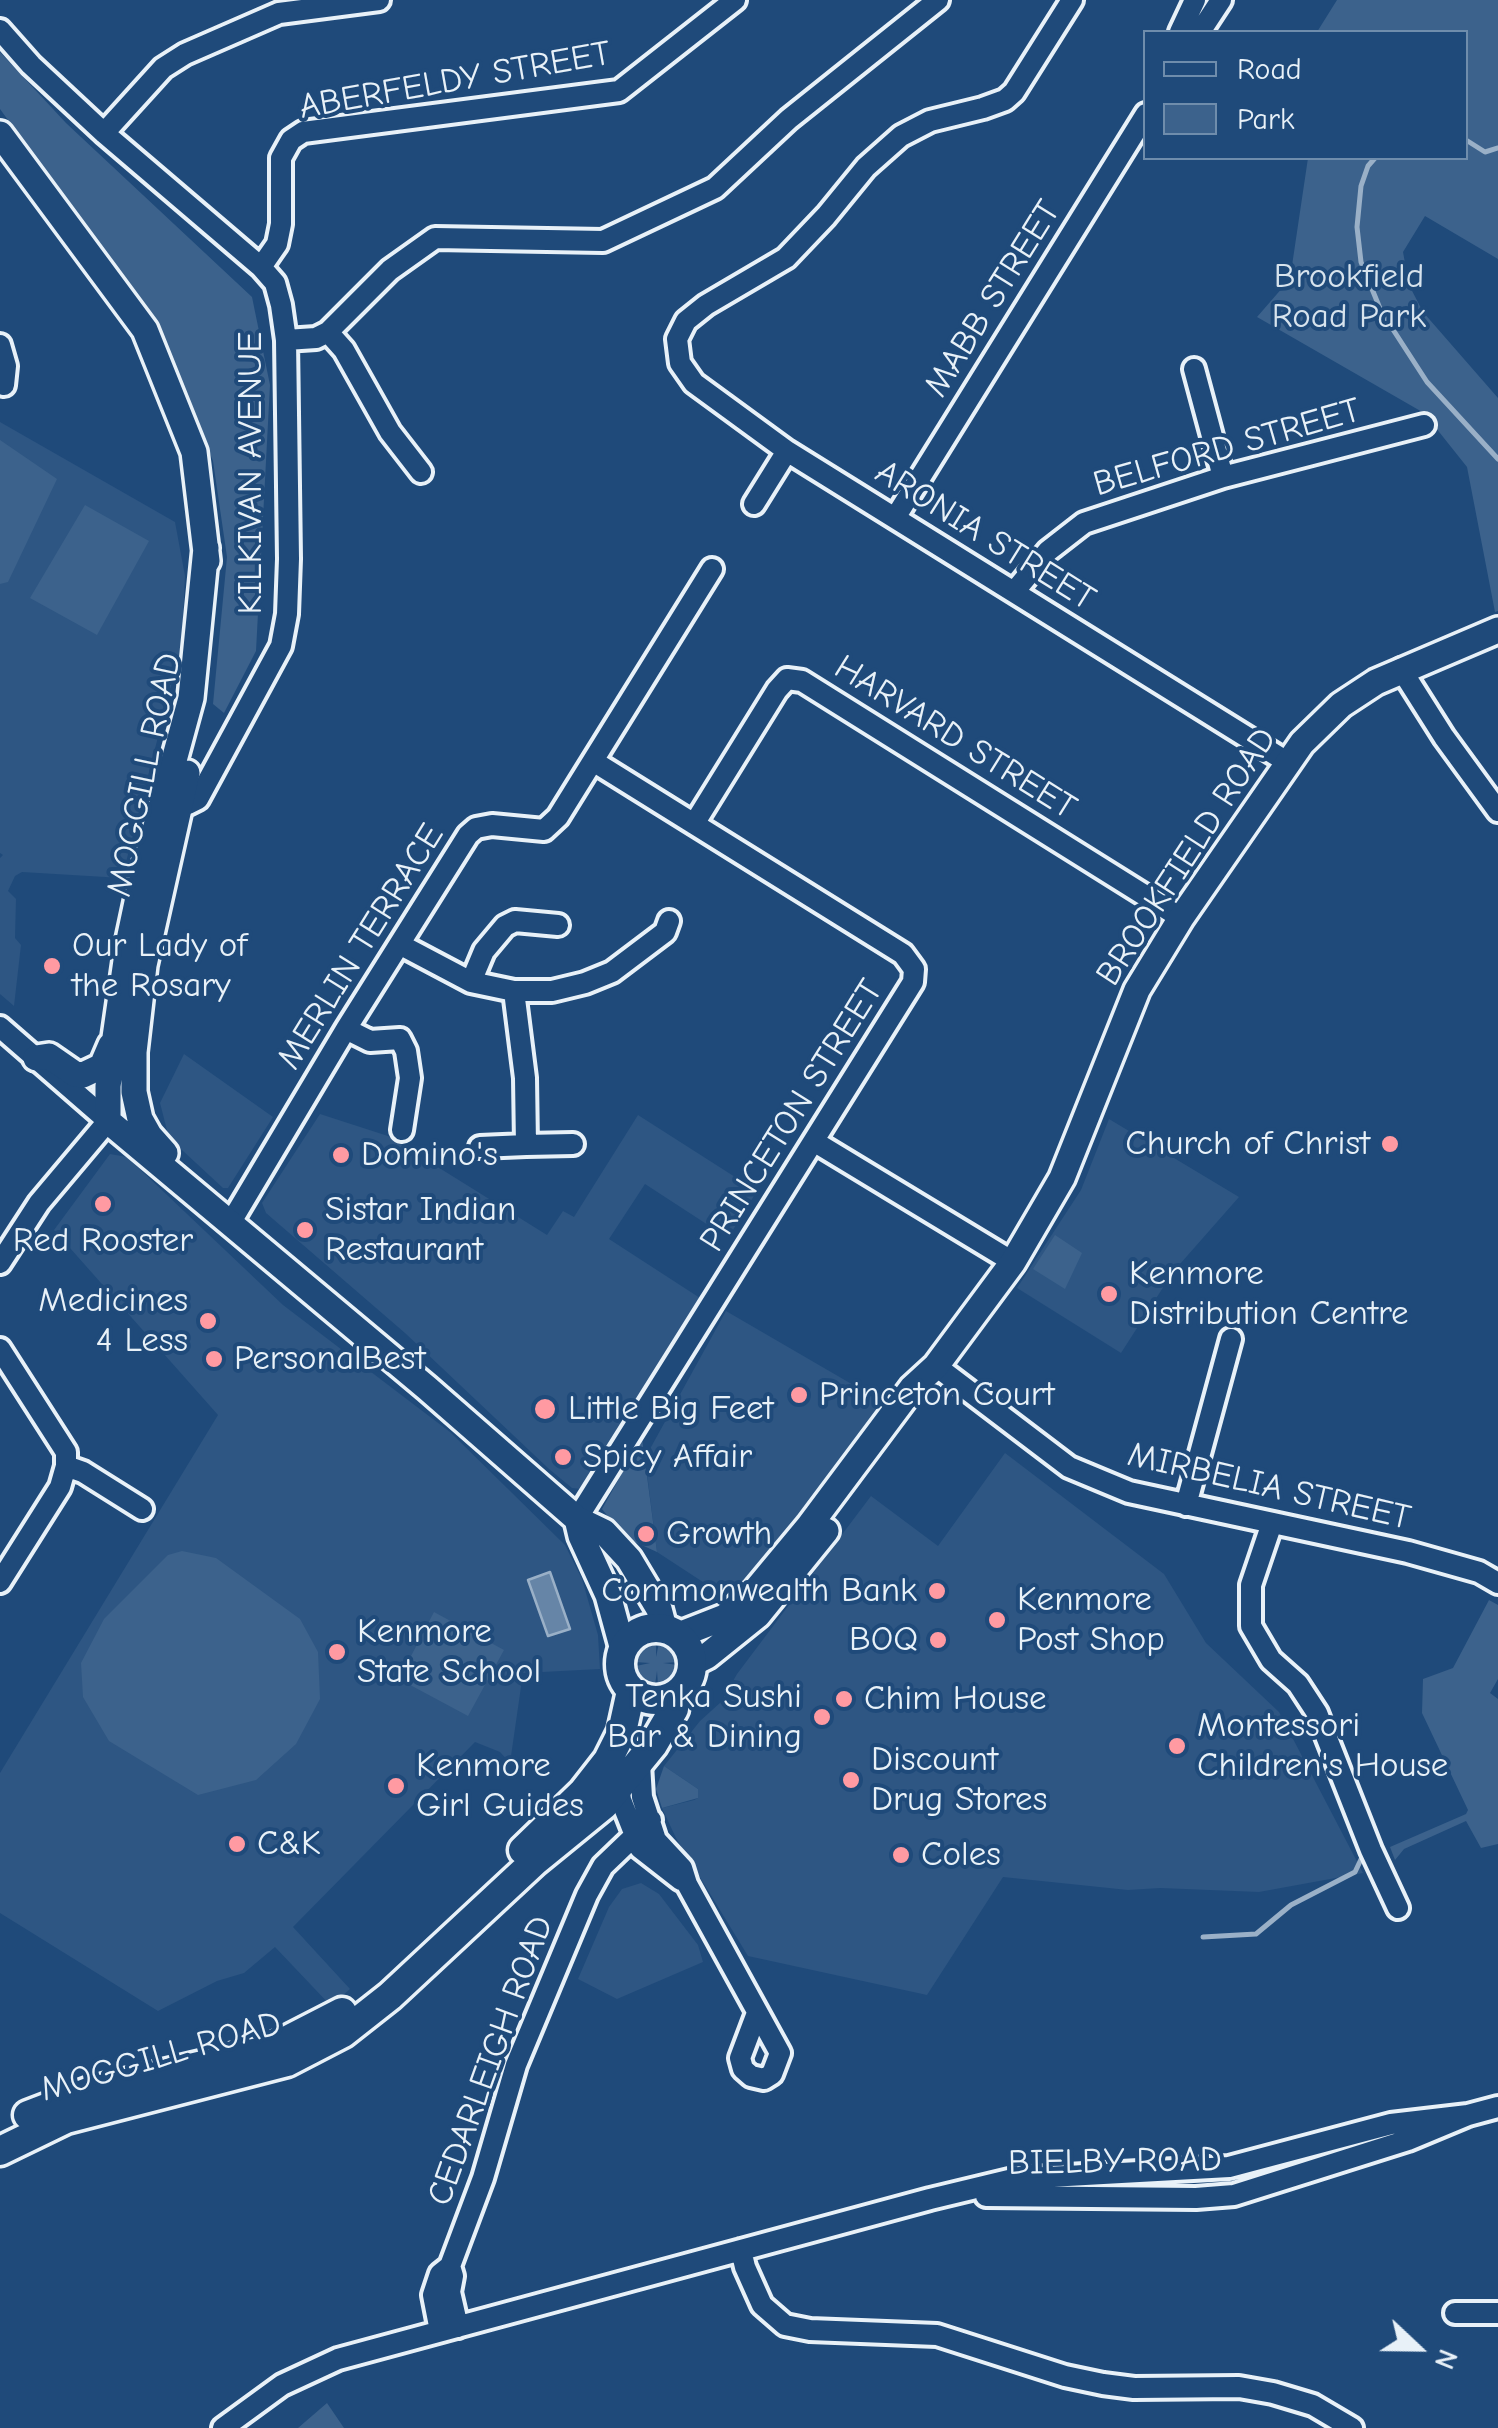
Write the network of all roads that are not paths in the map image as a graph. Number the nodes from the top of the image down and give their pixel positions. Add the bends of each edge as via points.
1 (379, 0) edge
2 (734, 0) edge
3 (938, 0) edge
4 (1072, 0) edge
5 (1196, 0) edge
6 (1221, 0) edge
7 (0, 30) edge
8 (1181, 30) edge
9 (1201, 30) edge
10 (1143, 119) edge
11 (104, 132) junction
12 (0, 134) edge
13 (261, 267) junction
14 (328, 332) junction
15 (286, 340) junction
16 (0, 345) edge
17 (1194, 369) dead end
18 (4, 385) dead end
19 (1424, 425) dead end
20 (788, 450) junction
21 (421, 472) dead end
22 (1223, 477) junction
23 (754, 504) dead end
24 (895, 518) junction
25 (712, 568) dead end
26 (1014, 592) junction
27 (1498, 630) edge
28 (1401, 669) junction
29 (593, 760) junction
30 (1287, 762) junction
31 (172, 801) junction
32 (1498, 811) edge
33 (694, 824) junction
34 (1181, 918) junction
35 (669, 921) dead end
36 (558, 925) dead end
37 (401, 945) junction
38 (471, 982) junction
39 (514, 991) junction
40 (0, 1027) edge
41 (346, 1029) junction
42 (125, 1035) junction
43 (36, 1058) junction
44 (108, 1122) junction
45 (402, 1130) dead end
46 (815, 1142) junction
47 (573, 1144) dead end
48 (526, 1145) junction
49 (480, 1146) dead end
50 (182, 1183) junction
51 (231, 1222) junction
52 (1012, 1262) junction
53 (0, 1263) edge
54 (1230, 1339) dead end
55 (0, 1349) edge
56 (936, 1366) junction
57 (66, 1466) junction
58 (1186, 1505) junction
59 (142, 1509) dead end
60 (577, 1519) junction
61 (1272, 1522) junction
62 (0, 1582) edge
63 (1498, 1583) edge
64 (672, 1632) junction
65 (623, 1650) junction
66 (693, 1662) junction
67 (631, 1690) junction
68 (675, 1696) junction
69 (615, 1748) junction
70 (640, 1764) junction
71 (619, 1789) junction
72 (645, 1834) junction
73 (1398, 1908) dead end
74 (757, 2013) dead end
75 (1498, 2107) edge
76 (0, 2131) edge
77 (0, 2151) edge
78 (742, 2250) junction
79 (1498, 2313) edge
80 (1456, 2314) dead end
81 (449, 2329) junction
82 (223, 2428) edge
83 (1352, 2428) edge

1 - 11 street via 280,13 185,54
2 - 13 street, ABERFELDY STREET via 620,91 303,132 281,158 281,224
3 - 14 street via 789,119 716,188 602,241 435,238 390,270
4 - 20 street, ARONIA STREET via 1006,100 901,136 786,258 686,320 678,340 680,363 694,383
5 - 8 street
6 - 9 street
7 - 11 street, KILKIVAN AVENUE
10 - 24 street, MABB STREET
11 - 13 street, KILKIVAN AVENUE
12 - 31 main road, MOGGILL ROAD via 145,330 194,452 206,548 191,698
13 - 15 street, KILKIVAN AVENUE via 278,293
14 - 15 street
14 - 21 street
15 - 31 street, KILKIVAN AVENUE via 289,558 282,646 198,799
16 - 18 street
17 - 22 street
19 - 22 street, BELFORD STREET
20 - 23 street
20 - 24 street, ARONIA STREET
22 - 26 street, BELFORD STREET via 1084,523 1048,550
24 - 26 street, ARONIA STREET
25 - 29 street, MERLIN TERRACE
26 - 30 street, ARONIA STREET
27 - 28 main road, BROOKFIELD ROAD
28 - 30 main road, BROOKFIELD ROAD via 1341,705
28 - 32 street
29 - 33 street, PRINCETON STREET
29 - 37 street, MERLIN TERRACE via 544,830 492,824 468,835
30 - 34 main road, BROOKFIELD ROAD
31 - 42 main road, MOGGILL ROAD via 129,940
33 - 34 street, HARVARD STREET via 777,690 787,679 802,680
33 - 46 street, PRINCETON STREET via 903,954 914,969 913,982
34 - 52 main road, BROOKFIELD ROAD via 1137,990 1062,1178
35 - 39 street via 665,932 612,972 566,989
36 - 38 street via 504,926
37 - 38 street
37 - 41 street, MERLIN TERRACE
38 - 39 street
39 - 48 street via 526,1078
40 - 43 street
41 - 45 street via 370,1041 397,1031 410,1078
41 - 51 street, MERLIN TERRACE
42 - 43 main road via 102,1066 83,1075 48,1056
42 - 44 main road, MOGGILL ROAD via 108,1086
42 - 50 main road, MOGGILL ROAD via 140,1119
43 - 44 street
44 - 50 main road, MOGGILL ROAD
44 - 53 street via 39,1203
46 - 52 street
46 - 60 street, PRINCETON STREET
47 - 48 street
48 - 49 street
50 - 51 main road, MOGGILL ROAD
51 - 60 main road, MOGGILL ROAD
52 - 56 main road, BROOKFIELD ROAD
54 - 58 street
55 - 57 street via 66,1452
56 - 58 street, MIRBELIA STREET via 1068,1467 1129,1492
56 - 64 main road, BROOKFIELD ROAD via 748,1599 724,1618
56 - 66 main road, BROOKFIELD ROAD via 924,1397 792,1575 748,1625
57 - 59 street
57 - 62 street via 60,1487
58 - 61 street, MIRBELIA STREET
60 - 64 main road, MOGGILL ROAD via 604,1532 630,1559
60 - 65 main road, MOGGILL ROAD
61 - 63 street, MIRBELIA STREET via 1408,1552
61 - 73 street via 1252,1585 1250,1626 1317,1712
64 - 65 highway via 643,1630
64 - 66 highway
65 - 67 highway via 621,1673
66 - 68 highway
67 - 68 highway via 652,1700
67 - 69 highway, MOGGILL ROAD
68 - 70 highway, MOGGILL ROAD via 674,1709
69 - 71 street
69 - 76 highway, MOGGILL ROAD via 571,1805 335,2017 270,2048 64,2099
70 - 71 highway, MOGGILL ROAD
70 - 72 street
71 - 72 street
71 - 77 highway, MOGGILL ROAD via 390,1996 324,2045 265,2070 66,2119
72 - 74 street via 687,1884
72 - 81 street, CEDARLEIGH ROAD via 604,1866 587,1895 516,2066 450,2266
75 - 78 street, BIELBY ROAD via 1390,2124 1229,2167 1013,2179
78 - 81 street, BIELBY ROAD
78 - 83 street via 762,2306 785,2324 937,2335 1103,2384 1273,2393 1313,2405
79 - 80 street
81 - 82 street via 316,2368

